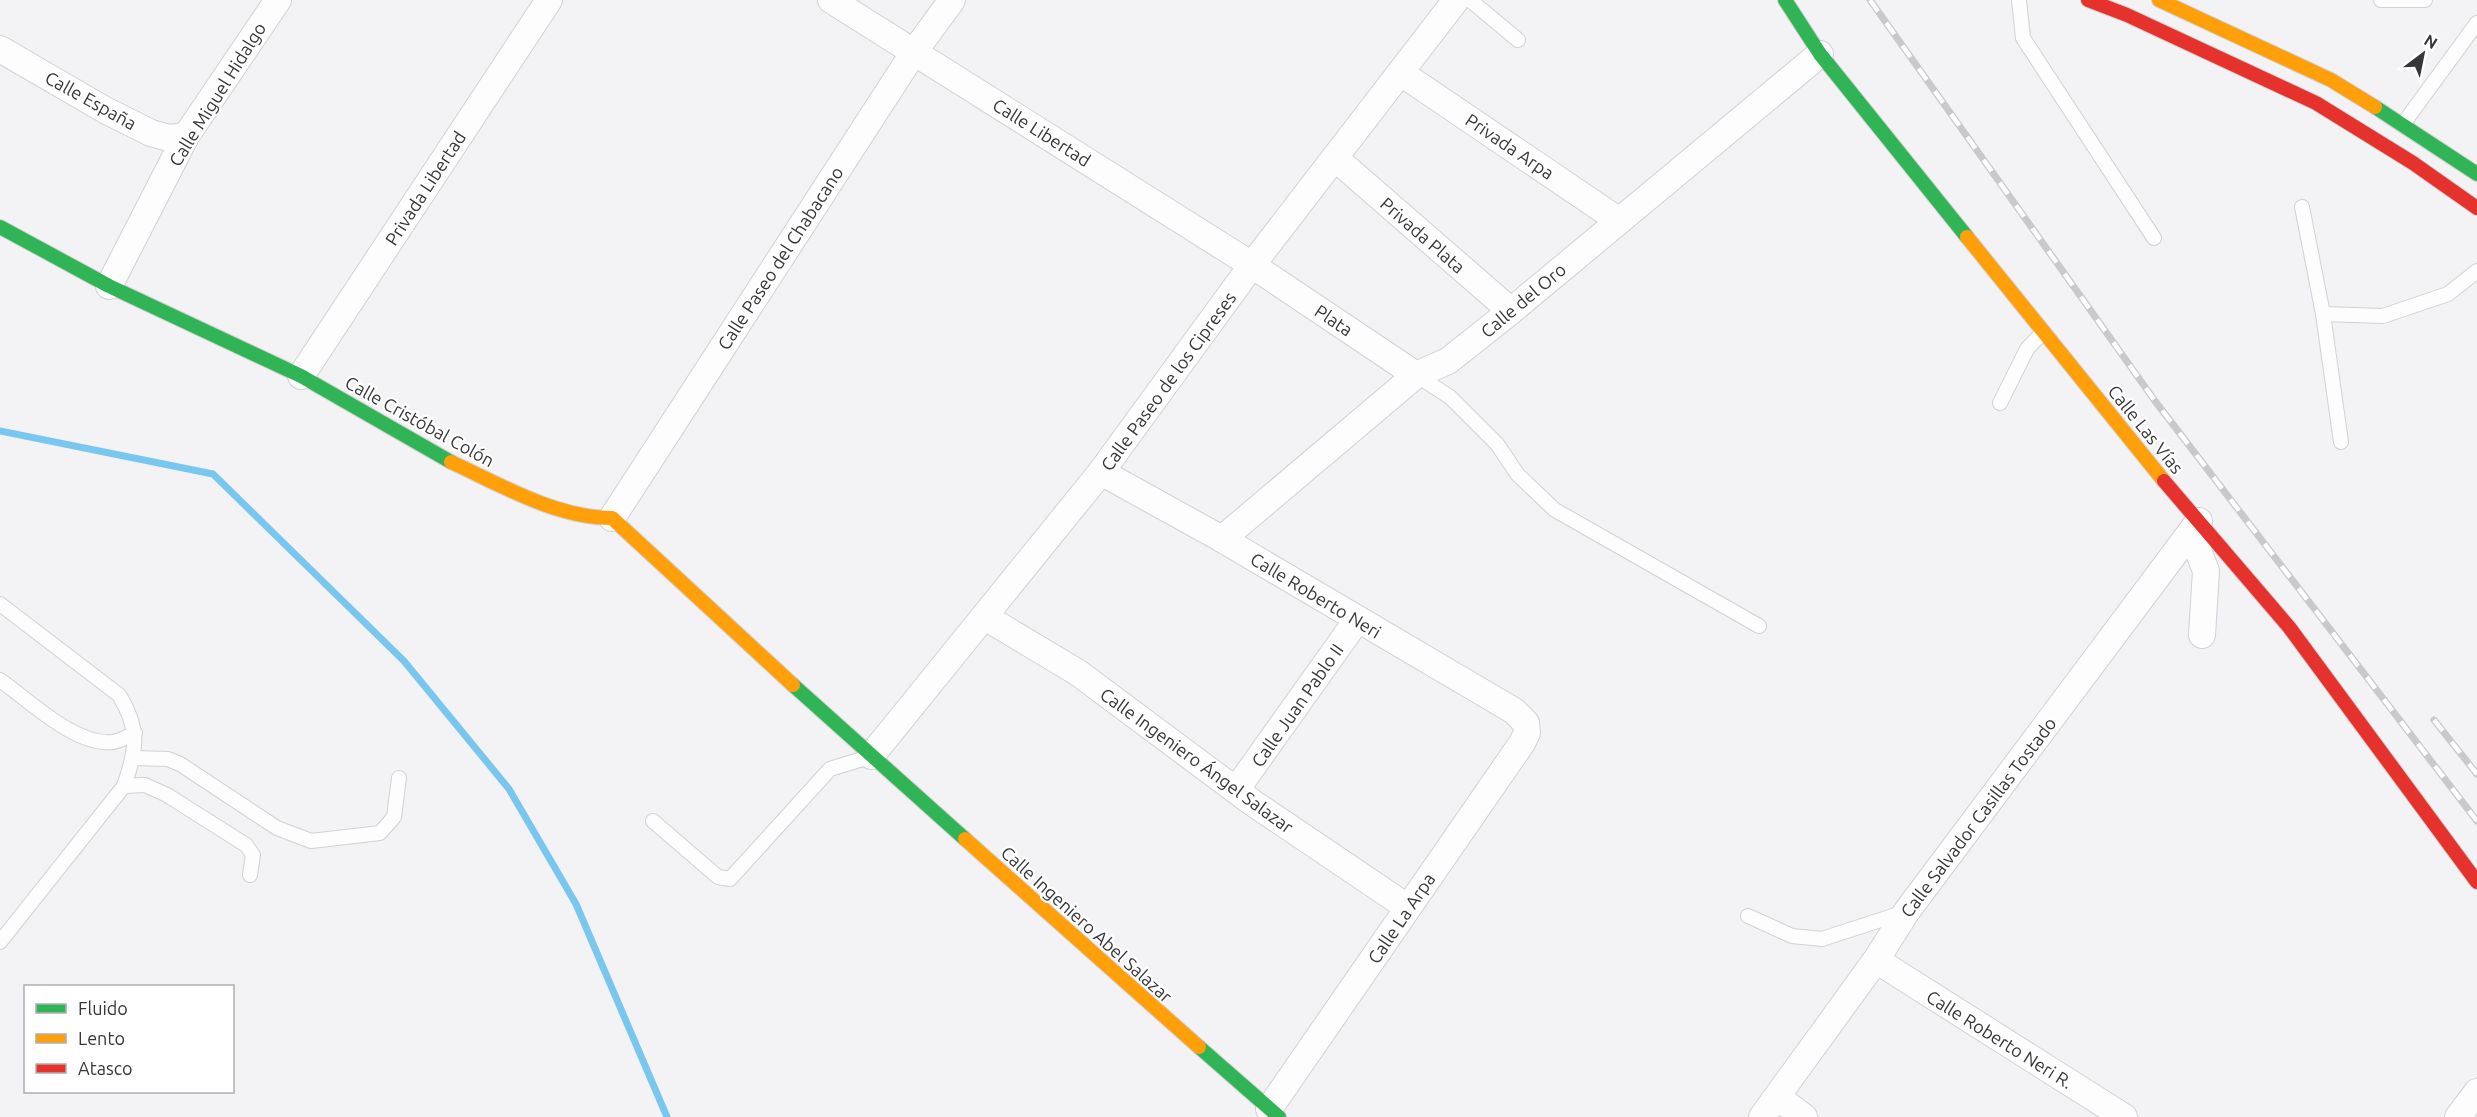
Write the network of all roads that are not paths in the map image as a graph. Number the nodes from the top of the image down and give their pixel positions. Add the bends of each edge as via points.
1 (278, 0) edge
2 (549, 0) edge
3 (831, 0) edge
4 (952, 0) edge
5 (1456, 0) edge
6 (1470, 0) edge
7 (1785, 0) edge
8 (2019, 0) edge
9 (2088, 0) edge
10 (2159, 0) edge
11 (2380, 0) edge
12 (2425, 0) edge
13 (2477, 23) edge
14 (1518, 40) dead end
15 (0, 49) edge
16 (914, 52) junction
17 (1820, 54) junction
18 (1401, 73) junction
19 (2403, 124) junction
20 (186, 136) junction
21 (2477, 151) edge
22 (1335, 158) junction
23 (2472, 171) edge
24 (2302, 207) dead end
25 (2477, 208) edge
26 (1618, 220) junction
27 (0, 227) edge
28 (2154, 238) dead end
29 (1252, 265) junction
30 (2477, 271) edge
31 (109, 286) junction
32 (1511, 311) junction
33 (2323, 314) junction
34 (2043, 332) junction
35 (1416, 375) junction
36 (302, 376) junction
37 (2000, 403) dead end
38 (2341, 442) dead end
39 (1101, 472) junction
40 (612, 518) junction
41 (2195, 527) junction
42 (1222, 540) junction
43 (0, 604) edge
44 (985, 617) junction
45 (1357, 620) junction
46 (1759, 626) dead end
47 (2202, 635) dead end
48 (0, 680) edge
49 (1526, 723) joint
50 (135, 734) junction
51 (872, 756) junction
52 (134, 758) junction
53 (399, 778) dead end
54 (124, 786) junction
55 (1236, 790) junction
56 (652, 821) dead end
57 (250, 875) dead end
58 (2477, 882) edge
59 (1407, 907) junction
60 (1907, 911) junction
61 (1748, 916) dead end
62 (0, 942) edge
63 (1876, 960) junction
64 (2477, 1092) edge
65 (1769, 1107) edge
66 (1274, 1113) edge
67 (1804, 1117) edge
68 (2124, 1117) edge
69 (2458, 1117) edge

1 - 20 street, Calle Miguel Hidalgo
2 - 36 street, Privada Libertad
3 - 16 street, Calle Libertad
4 - 16 street, Calle Paseo del Chabacano
5 - 18 street, Calle Paseo de los Cipreses
6 - 14 lane
7 - 17 street, Calle Las Vías
8 - 28 lane via 2023,38
9 - 25 street via 2316,103
10 - 19 street via 2331,80
11 - 12 lane
13 - 19 lane
15 - 20 street, Calle España via 151,133 169,138
16 - 29 street, Calle Libertad
16 - 40 street, Calle Paseo del Chabacano
17 - 26 street, Calle del Oro
17 - 34 street, Calle Las Vías
18 - 22 street, Calle Paseo de los Cipreses
18 - 26 street, Privada Arpa
19 - 23 street
20 - 31 street, Calle Miguel Hidalgo
21 - 23 lane
22 - 29 street, Calle Paseo de los Cipreses
22 - 32 street, Privada Plata
24 - 33 lane
26 - 32 street, Calle del Oro
27 - 31 street, Calle Cristóbal Colón
29 - 35 street, Plata
29 - 39 street, Calle Paseo de los Cipreses
30 - 33 lane via 2448,294 2383,316
31 - 36 street, Calle Cristóbal Colón
32 - 35 street, Calle del Oro via 1448,362
33 - 38 lane
34 - 37 lane via 2027,349
34 - 41 street, Calle Las Vías
35 - 42 street, Calle del Oro
35 - 46 lane via 1450,397 1554,510
36 - 40 street, Calle Cristóbal Colón via 443,458 517,493 591,518
39 - 42 street, Calle Roberto Neri
39 - 44 street, Calle Paseo de los Cipreses
40 - 51 street
41 - 47 street via 2206,571
41 - 58 street, Calle Las Vías via 2289,627
41 - 60 street, Calle Salvador Casillas Tostado
42 - 45 street, Calle Roberto Neri
43 - 50 lane via 118,695 129,712
44 - 51 street, Calle Paseo de los Cipreses
44 - 55 street, Calle Ingeniero Ángel Salazar via 1077,672
45 - 49 street, Calle Roberto Neri via 1514,711
45 - 55 street, Calle Juan Pablo II
48 - 50 lane via 76,735 115,742
49 - 59 street, Calle La Arpa via 1522,743
50 - 52 lane
51 - 56 lane via 830,769 730,879 718,877
51 - 66 street, Calle Ingeniero Abel Salazar
52 - 53 lane via 168,759 180,764 277,828 311,841 380,833 394,817
52 - 54 lane
54 - 57 lane via 145,785 167,795 246,845 253,855
54 - 62 lane
55 - 59 street, Calle Ingeniero Ángel Salazar
59 - 66 street, Calle La Arpa
60 - 61 lane via 1822,939 1792,936
60 - 63 street, Calle Salvador Casillas Tostado
63 - 65 street, Calle Salvador Casillas Tostado
63 - 68 street, Calle Roberto Neri R.
64 - 69 street
65 - 67 street

